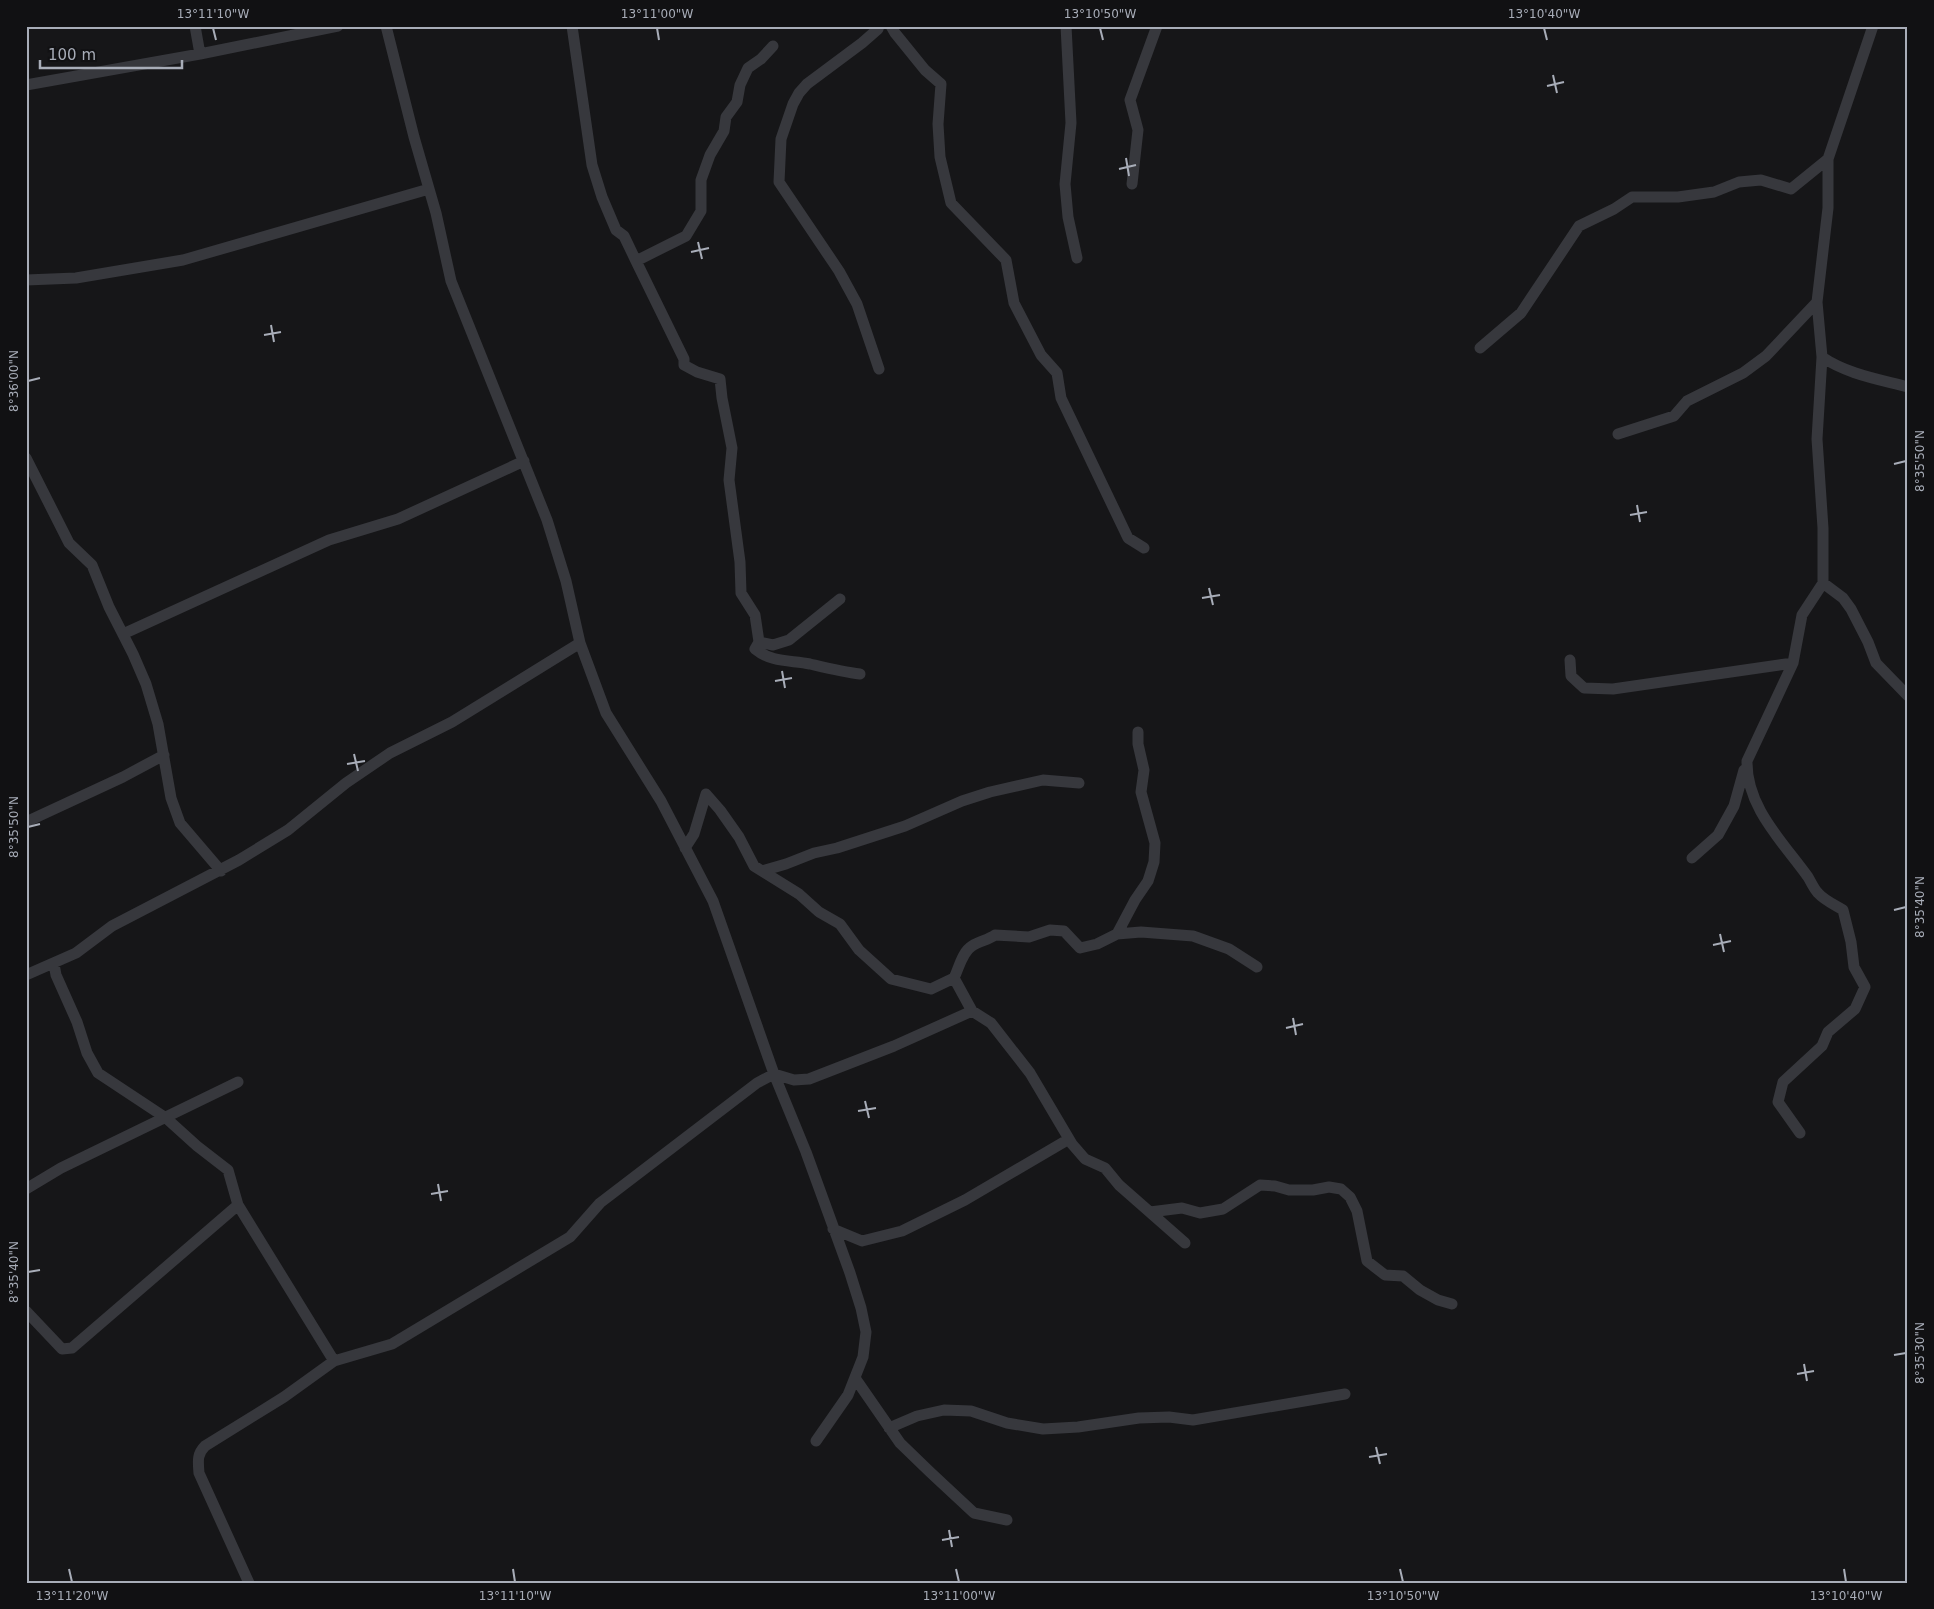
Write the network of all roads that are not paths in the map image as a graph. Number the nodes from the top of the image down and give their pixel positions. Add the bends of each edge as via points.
1 (195, 26) edge
2 (338, 26) edge
3 (386, 26) edge
4 (572, 26) edge
5 (878, 26) edge
6 (892, 26) edge
7 (1066, 26) edge
8 (1157, 26) edge
9 (1873, 26) edge
10 (773, 46) dead end
11 (200, 54) junction
12 (26, 85) edge
13 (1828, 159) junction
14 (1132, 184) dead end
15 (429, 190) junction
16 (1077, 258) dead end
17 (636, 260) junction
18 (26, 280) edge
19 (1818, 302) junction
20 (1480, 348) dead end
21 (1822, 357) junction
22 (879, 369) dead end
23 (1908, 386) edge
24 (1618, 434) dead end
25 (26, 458) edge
26 (524, 461) junction
27 (1144, 548) dead end
28 (1823, 583) junction
29 (840, 599) dead end
30 (123, 634) junction
31 (759, 642) junction
32 (580, 643) junction
33 (1570, 660) dead end
34 (1793, 663) junction
35 (860, 674) dead end
36 (1908, 696) edge
37 (1138, 732) dead end
38 (164, 755) junction
39 (1747, 761) junction
40 (1079, 783) dead end
41 (26, 822) edge
42 (685, 848) junction
43 (1692, 858) dead end
44 (221, 871) junction
45 (762, 871) junction
46 (1118, 934) junction
47 (54, 964) junction
48 (1257, 967) dead end
49 (26, 975) edge
50 (954, 978) junction
51 (972, 1011) junction
52 (774, 1074) junction
53 (238, 1082) dead end
54 (166, 1118) junction
55 (1800, 1133) dead end
56 (1069, 1139) junction
57 (26, 1189) edge
58 (238, 1205) junction
59 (1150, 1212) junction
60 (833, 1229) junction
61 (1185, 1243) dead end
62 (1452, 1304) dead end
63 (26, 1311) edge
64 (334, 1361) junction
65 (855, 1378) junction
66 (1345, 1394) dead end
67 (889, 1428) junction
68 (816, 1441) dead end
69 (1007, 1520) dead end
70 (249, 1583) edge

1 - 11 street
2 - 11 street
3 - 15 street
4 - 17 street via 592,164 616,230 624,236
5 - 22 street via 862,43 799,93 781,139 779,182 839,270 857,304
6 - 27 street via 925,70 941,84 940,157 951,203 1006,260 1014,303 1041,355 1057,373 1061,398 1128,538
7 - 16 street via 1071,123 1065,184
8 - 14 street via 1130,100 1138,130
9 - 13 street
10 - 17 street via 748,68 740,85 737,102 726,117 724,131 701,180 701,211 686,236
11 - 12 street
13 - 19 street via 1828,208
13 - 20 street via 1791,189 1761,180 1678,197 1632,197 1579,226 1521,312
15 - 18 street via 183,260 76,278
15 - 26 street via 451,280
17 - 31 street via 684,365 720,379 732,448 728,480 741,593 755,615
19 - 21 street
19 - 24 street via 1766,356 1743,373 1687,401 1674,416
21 - 23 street via 1837,367
21 - 28 street via 1817,439
25 - 30 street via 69,543 92,565
26 - 30 street via 398,519 329,540
26 - 32 street via 566,581
28 - 34 street via 1802,615
28 - 36 street via 1843,598 1852,610 1876,663
29 - 31 street via 789,640 773,645
30 - 38 street via 146,684
31 - 35 street via 755,649 779,661
32 - 42 street via 606,713 661,801
32 - 44 street via 452,722 390,753 346,783 288,830
33 - 34 street via 1571,676 1584,688 1612,689
34 - 39 street
37 - 46 street via 1144,770 1141,792 1155,843 1154,862 1148,881
38 - 41 street
38 - 44 street via 171,798 180,823
39 - 43 street via 1734,806 1718,835
39 - 55 street via 1746,775 1751,793 1780,842 1818,894 1843,910 1854,967 1866,987 1855,1009 1828,1032 1822,1046 1783,1082 1778,1102
40 - 45 street via 1043,780 990,792 905,826
42 - 45 street via 694,834 706,794 739,837 754,866
42 - 52 street via 713,901
44 - 47 street via 112,926 76,953
45 - 50 street via 840,924 859,950 891,978 931,989
46 - 48 street via 1141,932 1193,936 1229,949
46 - 50 street via 1080,948 1064,931 1050,930 1029,937 994,935 971,946
47 - 49 street
47 - 54 street via 98,1073
50 - 51 street
51 - 52 street via 809,1079 794,1080
51 - 56 street via 991,1023 1030,1073
52 - 60 street
52 - 64 street via 757,1083 600,1202 570,1237 392,1344
53 - 54 street
54 - 57 street via 61,1168
54 - 58 street via 228,1170
56 - 59 street via 1085,1159 1105,1168
56 - 60 street via 965,1200 902,1231 862,1241
58 - 63 street via 68,1350 62,1349
58 - 64 street
59 - 61 street
59 - 62 street via 1182,1208 1200,1213 1223,1209 1260,1185 1289,1190 1341,1189 1350,1197 1356,1211 1366,1261 1385,1275 1403,1276 1420,1290
60 - 65 street via 850,1273 866,1332 863,1357
64 - 70 street via 199,1452 199,1472
65 - 67 street
65 - 68 street via 848,1395
66 - 67 street via 1193,1420 1138,1418 1043,1429 1007,1423 971,1411 944,1410 917,1416
67 - 69 street via 900,1443 974,1513

